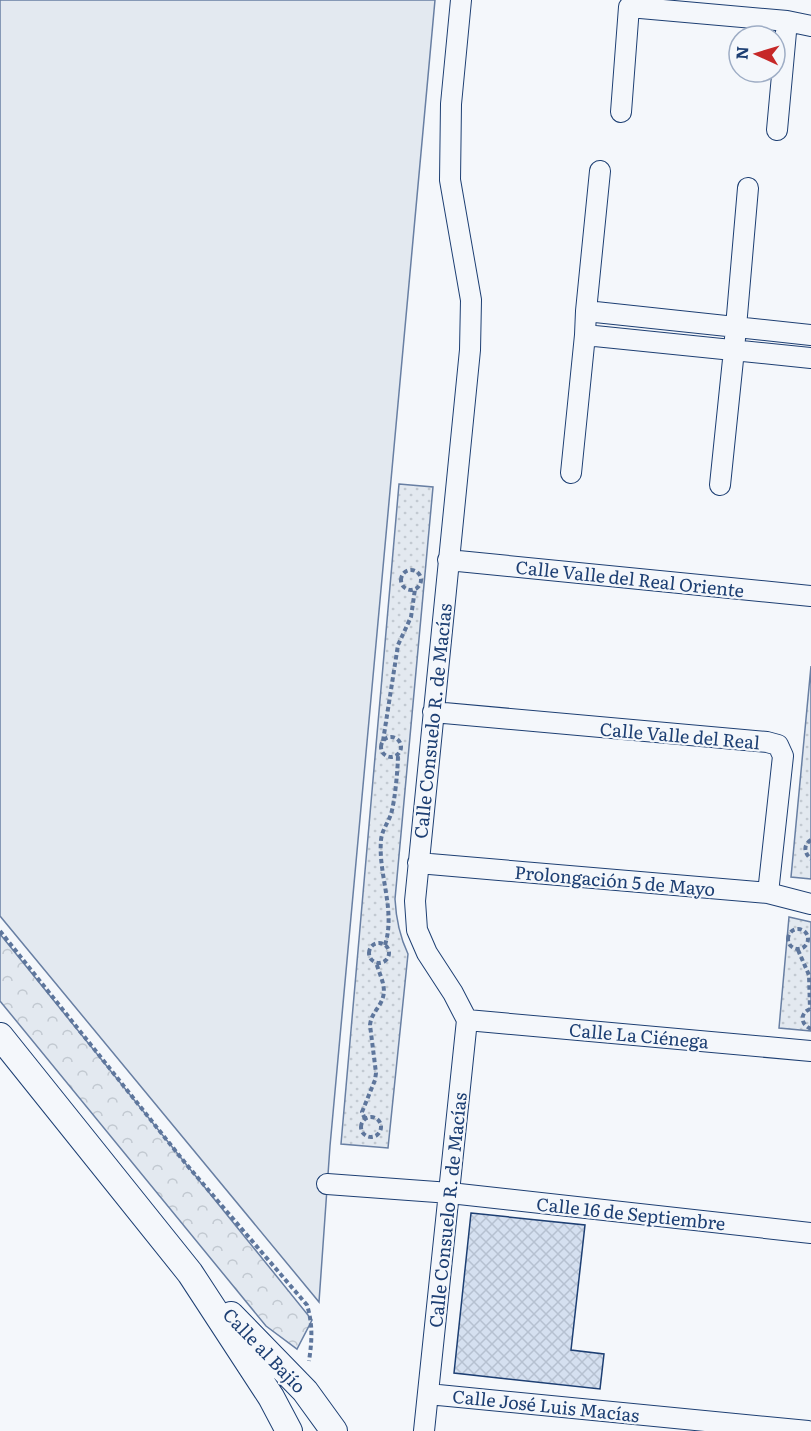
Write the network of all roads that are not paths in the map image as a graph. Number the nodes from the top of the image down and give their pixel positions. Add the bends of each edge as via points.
1 (461, 0) edge
2 (787, 21) junction
3 (811, 26) edge
4 (621, 112) dead end
5 (777, 130) dead end
6 (600, 171) dead end
7 (748, 188) dead end
8 (586, 311) junction
9 (735, 327) junction
10 (585, 335) junction
11 (811, 335) edge
12 (734, 350) junction
13 (811, 358) edge
14 (571, 473) dead end
15 (720, 485) dead end
16 (448, 560) junction
17 (811, 596) edge
18 (434, 712) junction
19 (418, 863) junction
20 (768, 893) junction
21 (811, 904) edge
22 (467, 1020) junction
23 (0, 1036) edge
24 (811, 1051) edge
25 (327, 1184) dead end
26 (450, 1193) junction
27 (811, 1233) edge
28 (190, 1273) junction
29 (428, 1394) junction
30 (289, 1431) edge
31 (334, 1431) edge
32 (424, 1431) edge
33 (808, 1431) edge

1 - 16 street, Calle Consuelo R. de Macías via 451,104 450,180 471,300 470,350
2 - 3 street
2 - 4 street via 629,7
2 - 5 street
6 - 8 street
7 - 9 street
8 - 9 street
8 - 10 street
9 - 11 street
9 - 12 street
10 - 12 street
10 - 14 street
12 - 13 street
12 - 15 street
16 - 17 street, Calle Valle del Real Oriente
16 - 18 street, Calle Consuelo R. de Macías
18 - 19 street, Calle Consuelo R. de Macías
18 - 20 street, Calle Valle del Real via 778,745 783,756
19 - 20 street, Prolongación 5 de Mayo
19 - 22 street, Calle Consuelo R. de Macías via 417,930
20 - 21 street, Prolongación 5 de Mayo
22 - 24 street, Calle La Ciénega
22 - 26 street, Calle Consuelo R. de Macías
23 - 28 street
25 - 26 street, Calle 16 de Septiembre
26 - 27 street, Calle 16 de Septiembre
26 - 29 street, Calle Consuelo R. de Macías
28 - 30 street
28 - 31 street, Calle al Bajío via 302,1387
29 - 32 street, Calle Consuelo R. de Macías
29 - 33 street, Calle José Luis Macías

